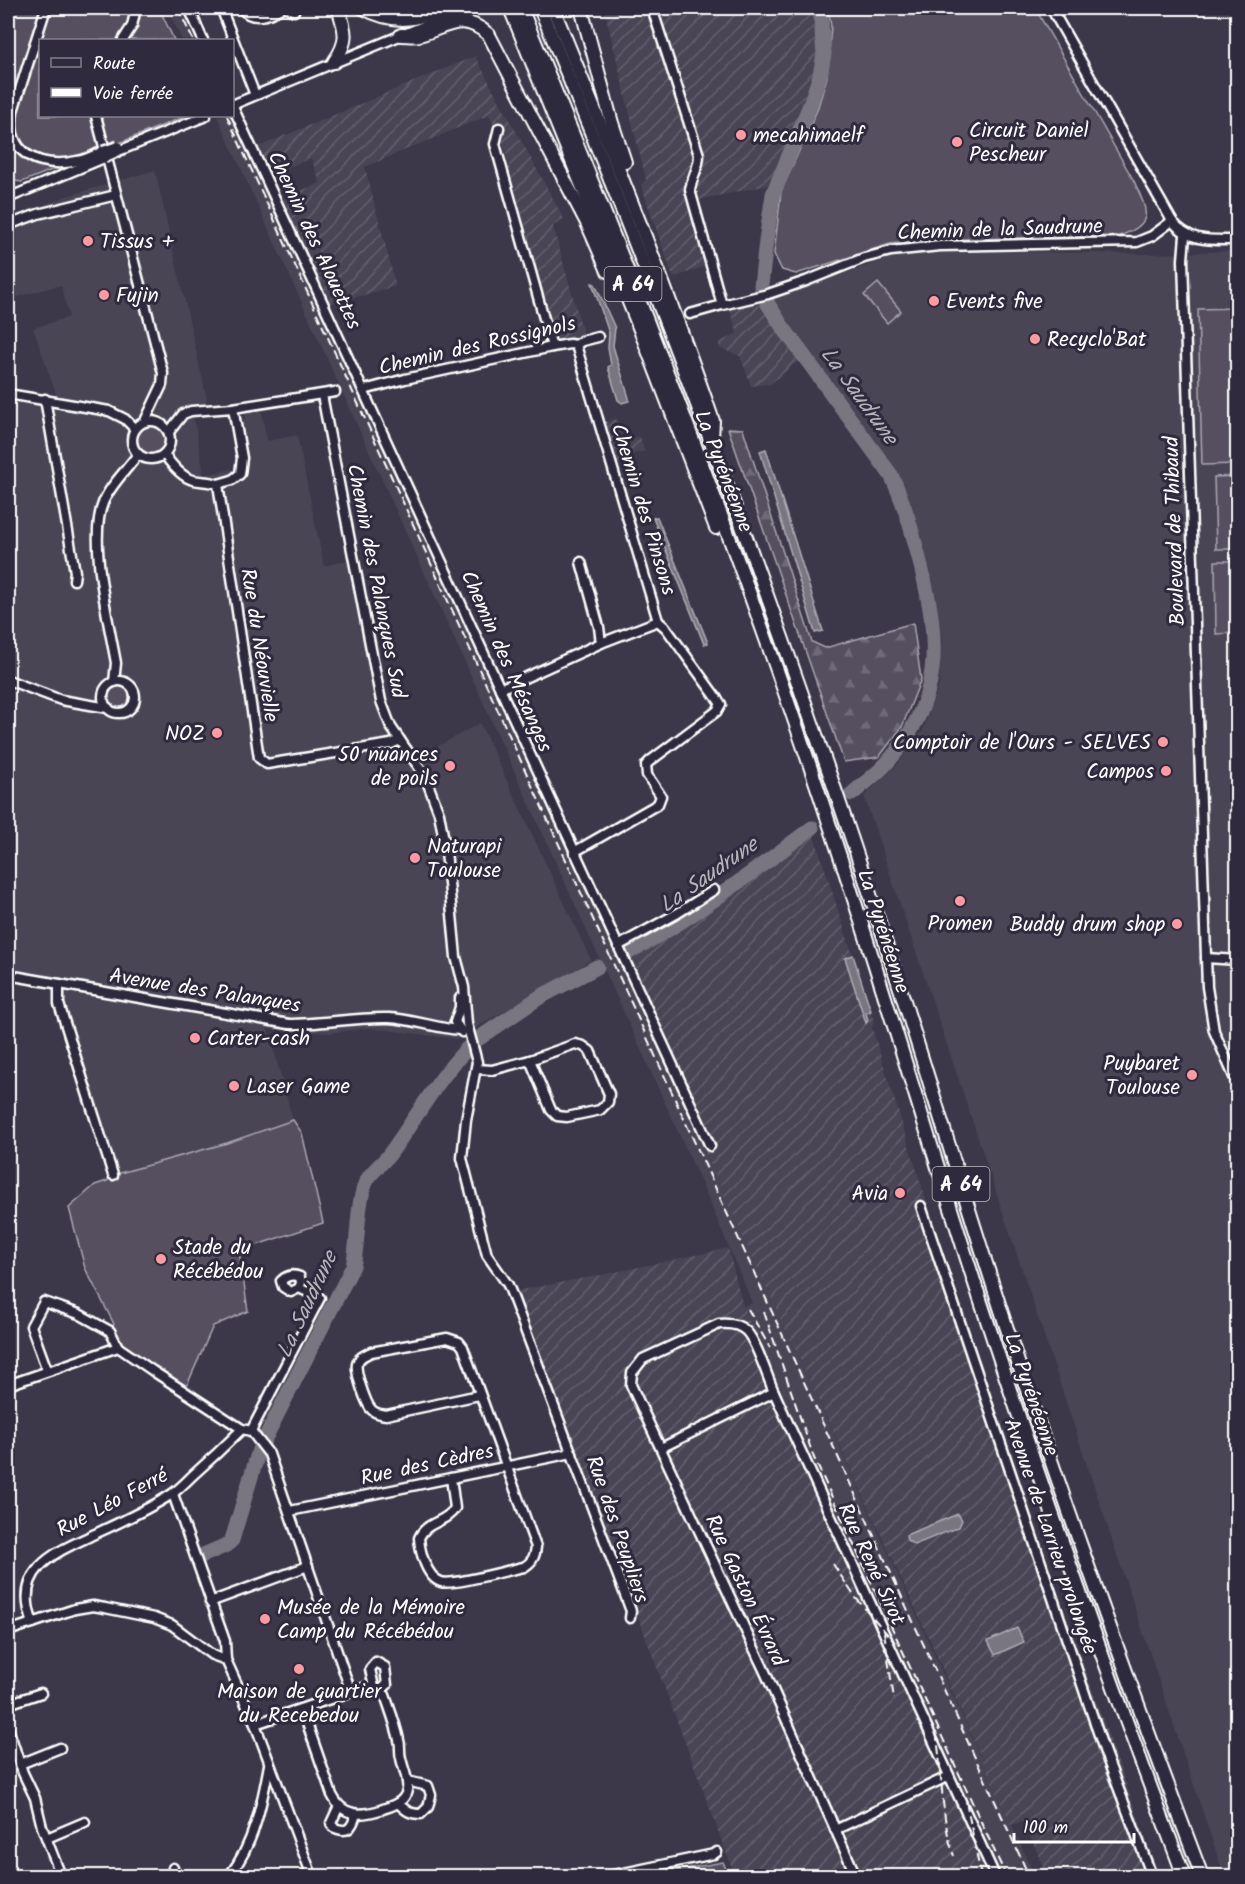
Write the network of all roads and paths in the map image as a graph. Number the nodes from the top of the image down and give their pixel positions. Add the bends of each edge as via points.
1 (46, 8) edge
2 (136, 8) edge
3 (189, 8) edge
4 (221, 8) edge
5 (241, 8) edge
6 (281, 8) edge
7 (338, 8) edge
8 (363, 8) edge
9 (448, 8) edge
10 (467, 8) edge
11 (510, 8) edge
12 (521, 8) edge
13 (540, 8) edge
14 (554, 8) edge
15 (581, 8) edge
16 (652, 8) edge
17 (1051, 8) edge
18 (401, 35) junction
19 (124, 39) edge
20 (203, 39) edge
21 (233, 39) edge
22 (234, 41) edge
23 (334, 62) junction
24 (255, 95) junction
25 (234, 104) edge
26 (96, 117) edge
27 (203, 117) edge
28 (499, 128) dead end
29 (103, 155) junction
30 (116, 195) junction
31 (9, 198) edge
32 (635, 207) junction
33 (1172, 221) junction
34 (8, 225) edge
35 (1185, 235) junction
36 (1238, 240) edge
37 (722, 305) junction
38 (690, 314) dead end
39 (637, 322) junction
40 (598, 337) dead end
41 (576, 345) junction
42 (552, 347) junction
43 (364, 390) junction
44 (335, 392) dead end
45 (8, 394) edge
46 (322, 396) junction
47 (45, 399) junction
48 (233, 408) junction
49 (145, 421) junction
50 (135, 429) junction
51 (169, 432) junction
52 (711, 441) junction
53 (138, 454) junction
54 (164, 454) junction
55 (218, 484) junction
56 (581, 562) dead end
57 (738, 564) junction
58 (74, 580) dead end
59 (658, 621) junction
60 (601, 643) junction
61 (116, 663) junction
62 (8, 680) edge
63 (114, 682) junction
64 (125, 682) junction
65 (500, 689) junction
66 (105, 691) junction
67 (81, 703) junction
68 (108, 708) junction
69 (400, 740) junction
70 (574, 852) junction
71 (714, 890) dead end
72 (618, 946) junction
73 (1206, 958) junction
74 (1238, 960) edge
75 (460, 974) junction
76 (8, 975) edge
77 (59, 984) junction
78 (467, 1024) junction
79 (457, 1026) junction
80 (469, 1038) junction
81 (530, 1060) junction
82 (477, 1069) junction
83 (1238, 1086) edge
84 (710, 1146) dead end
85 (113, 1175) dead end
86 (921, 1206) dead end
87 (299, 1288) dead end
88 (681, 1341) joint
89 (118, 1347) junction
90 (47, 1370) junction
91 (8, 1385) edge
92 (774, 1392) junction
93 (479, 1395) junction
94 (247, 1430) junction
95 (662, 1448) junction
96 (572, 1453) junction
97 (507, 1466) junction
98 (451, 1478) junction
99 (173, 1494) junction
100 (290, 1510) junction
101 (309, 1566) junction
102 (210, 1602) junction
103 (630, 1618) dead end
104 (33, 1623) junction
105 (8, 1631) edge
106 (226, 1660) junction
107 (351, 1692) junction
108 (41, 1694) dead end
109 (8, 1704) edge
110 (302, 1709) junction
111 (255, 1724) junction
112 (8, 1728) edge
113 (60, 1748) dead end
114 (269, 1763) junction
115 (20, 1764) junction
116 (949, 1776) junction
117 (407, 1780) junction
118 (398, 1803) junction
119 (339, 1806) junction
120 (356, 1814) junction
121 (86, 1822) dead end
122 (835, 1830) junction
123 (47, 1838) junction
124 (717, 1852) dead end
125 (61, 1876) edge
126 (230, 1876) edge
127 (312, 1876) edge
128 (609, 1876) edge
129 (856, 1876) edge
130 (994, 1876) edge
131 (1152, 1876) edge
132 (1184, 1876) edge
133 (1202, 1876) edge

1 - 29 street via 13,111 14,139 30,156 43,162 55,164
2 - 19 street
3 - 20 street
4 - 21 street
5 - 6 street via 252,16 270,15
7 - 23 highway via 346,39
8 - 9 highway via 408,20
10 - 18 street
11 - 39 highway
12 - 57 highway, La Pyrénéenne / A 64 via 650,329
13 - 52 highway, La Pyrénéenne / A 64
14 - 32 highway
15 - 32 highway via 635,194
16 - 37 street via 699,155 690,190
17 - 33 street
18 - 23 street
18 - 39 highway via 417,36 464,21 489,35 627,312
22 - 24 street
23 - 24 street
24 - 25 street
25 - 43 street, Chemin des Alouettes
26 - 30 street
27 - 29 street, bridge
28 - 42 street via 495,144
29 - 31 street
30 - 34 street
30 - 49 street via 163,373 162,386
32 - 52 highway via 713,422
33 - 35 street
33 - 37 street, Chemin de la Saudrune via 1137,242 940,246 891,251 764,295
35 - 36 street via 1204,240
35 - 73 street, Boulevard de Thibaud via 1183,272
37 - 38 street, Chemin de la Saudrune
39 - 57 highway via 728,558
40 - 41 street, Chemin des Rossignols
41 - 42 street, Chemin des Rossignols
41 - 59 street, Chemin des Pinsons
42 - 43 street, Chemin des Rossignols
43 - 65 street, Chemin des Mésanges
44 - 46 street
45 - 47 street
46 - 48 street
46 - 69 street, Chemin des Palanques Sud via 385,715
47 - 50 street via 109,411 126,419
47 - 58 street
48 - 51 street via 183,414
48 - 55 street via 242,458 240,474
49 - 50 street
49 - 51 street via 162,423
50 - 53 street via 132,444
51 - 54 street via 170,444
52 - 133 highway, La Pyrénéenne / A 64 via 848,825 991,1279 1077,1534
53 - 54 street via 148,459
53 - 61 street via 103,502 97,525 97,548
54 - 55 street via 183,475
55 - 69 street, Rue du Néouvielle via 259,758 267,764
56 - 60 street
57 - 132 highway, La Pyrénéenne / A 64 via 834,837 1022,1426
59 - 60 street, Chemin des Pinsons
59 - 70 street via 721,704 646,765 661,796 658,804
60 - 65 street, Chemin des Pinsons
61 - 63 street
61 - 64 street
62 - 67 street
63 - 64 street
63 - 66 street
64 - 68 street via 135,693 131,708 117,713
65 - 70 street, Chemin des Mésanges
66 - 67 street
66 - 68 street
67 - 68 street
69 - 75 street, Chemin des Palanques Sud via 425,776 439,813
70 - 72 street, Chemin des Mésanges
71 - 72 street
72 - 84 street, Chemin des Mésanges
73 - 74 street
73 - 83 street, Boulevard de Thibaud via 1214,1030
75 - 78 street, Chemin des Palanques Sud
75 - 79 street, Chemin des Palanques Sud
76 - 77 street, Avenue des Palanques
77 - 79 street, Avenue des Palanques via 289,1024 392,1018 441,1028
77 - 85 street via 59,1004
78 - 79 street, Avenue des Palanques
78 - 80 street, Chemin des Palanques Sud
79 - 80 street
80 - 82 street, Chemin des Palanques Sud
81 - 81 street via 557,1116 600,1110 608,1102 609,1094 590,1051 583,1046 575,1044
81 - 82 street via 492,1070
82 - 96 street, Rue des Peupliers via 462,1158 487,1255 512,1294
86 - 131 street, Avenue de Larrieu prolongée via 1105,1753
87 - 94 street, Rue Léo Ferré via 320,1298
88 - 92 street, Rue René Sirot via 719,1324 730,1323 745,1330
88 - 95 street, Rue Gaston Évrard via 643,1359 632,1373 631,1385
89 - 90 street
89 - 90 street via 110,1331 79,1314 44,1302 31,1326
89 - 94 street
90 - 91 street
92 - 95 street
92 - 116 street, Rue René Sirot
93 - 93 street via 463,1347 453,1339 371,1352 357,1363 368,1404 378,1414
93 - 97 street
94 - 99 street, Rue Léo Ferré
94 - 100 street via 269,1454
95 - 122 street, Rue Gaston Évrard
96 - 97 street, Rue des Cèdres
96 - 103 street, Rue des Peupliers via 631,1611
97 - 98 street, Rue des Cèdres
97 - 98 street via 536,1547 535,1556 524,1567 447,1583 429,1573 419,1538 425,1527 448,1517 455,1508
98 - 100 street, Rue des Cèdres
99 - 102 street
99 - 104 street, Rue Léo Ferré via 70,1544 43,1562 29,1587
100 - 101 street
101 - 102 street
101 - 107 street
102 - 106 street via 225,1641
104 - 105 street
104 - 106 street via 75,1609 105,1608 172,1625 212,1655
106 - 111 street
107 - 110 street
107 - 117 street via 366,1687 385,1695 399,1737
108 - 109 street
110 - 111 street
110 - 119 street
111 - 114 street
112 - 115 street
113 - 115 street
114 - 126 street via 257,1819
114 - 127 street
115 - 123 street
116 - 122 street
116 - 130 street, Rue René Sirot
117 - 118 street via 405,1796
117 - 118 street via 428,1786 428,1807 421,1814 413,1814
118 - 120 street via 367,1815
119 - 120 street
119 - 120 street via 331,1822 341,1831 348,1830
121 - 123 street
122 - 129 street, Rue Gaston Évrard
123 - 125 street
124 - 128 street

